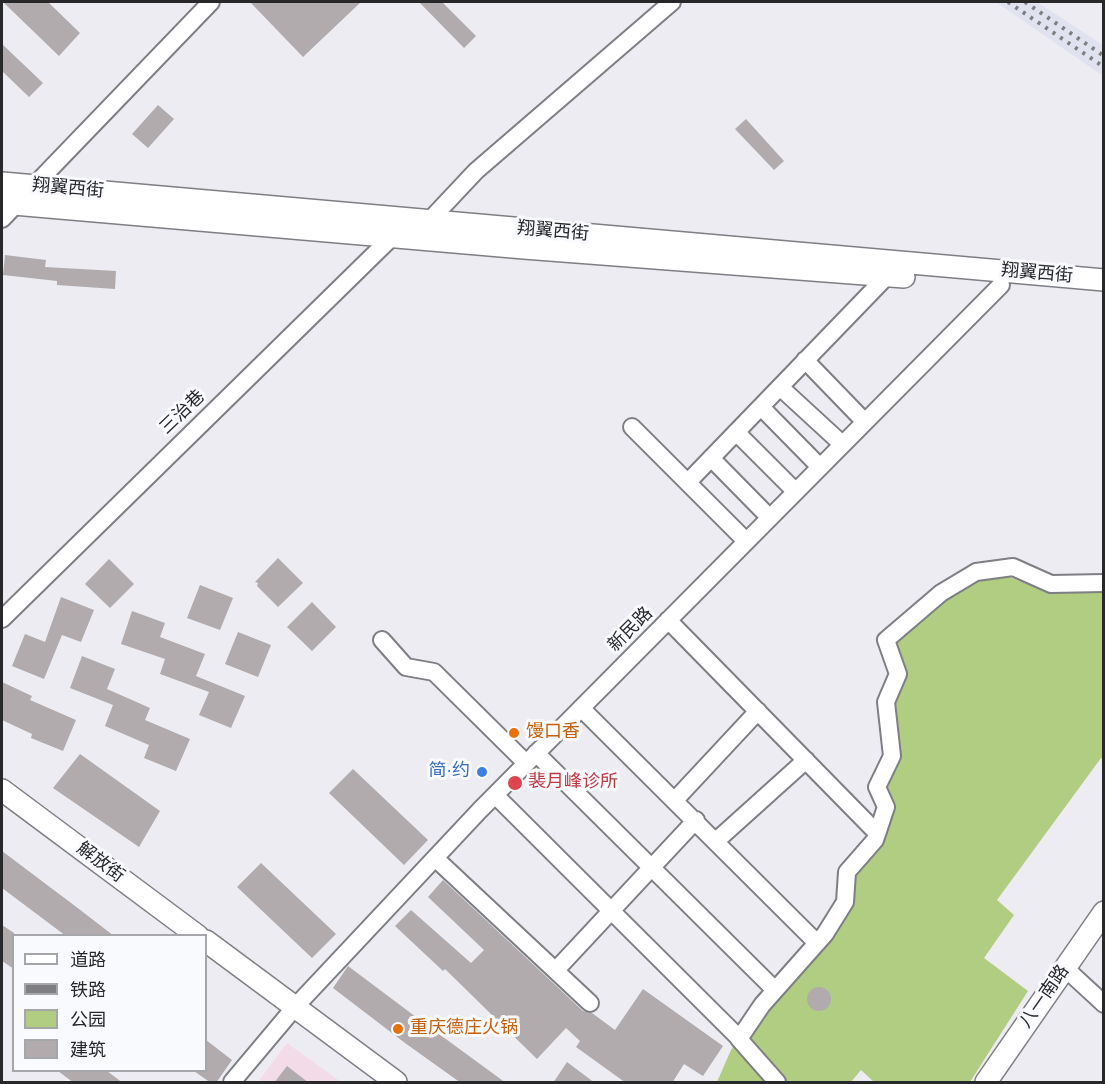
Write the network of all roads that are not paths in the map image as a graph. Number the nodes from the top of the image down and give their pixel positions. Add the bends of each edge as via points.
1 (211, 2) edge
2 (672, 2) edge
3 (2, 183) edge
4 (33, 186) junction
5 (6, 208) edge
6 (429, 221) junction
7 (393, 236) junction
8 (887, 276) junction
9 (1104, 280) edge
10 (1000, 285) junction
11 (1104, 293) edge
12 (806, 360) junction
13 (780, 387) junction
14 (760, 407) junction
15 (865, 422) junction
16 (632, 427) dead end
17 (736, 432) junction
18 (842, 444) junction
19 (711, 458) junction
20 (820, 467) junction
21 (688, 482) junction
22 (795, 492) junction
23 (770, 517) junction
24 (746, 541) junction
25 (1104, 584) edge
26 (2, 618) edge
27 (668, 620) junction
28 (381, 640) dead end
29 (580, 708) junction
30 (758, 711) junction
31 (531, 758) junction
32 (806, 760) junction
33 (2, 790) edge
34 (495, 795) junction
35 (675, 800) junction
36 (2, 802) edge
37 (696, 820) junction
38 (877, 833) junction
39 (716, 841) junction
40 (435, 858) junction
41 (651, 868) junction
42 (611, 911) junction
43 (1104, 912) edge
44 (1104, 929) edge
45 (178, 934) edge
46 (195, 934) edge
47 (207, 942) edge
48 (817, 943) junction
49 (207, 955) edge
50 (556, 970) junction
51 (1069, 971) junction
52 (775, 990) junction
53 (590, 1002) dead end
54 (1104, 1004) edge
55 (291, 1011) junction
56 (739, 1038) junction
57 (232, 1083) edge
58 (379, 1083) edge
59 (396, 1083) edge
60 (777, 1083) edge
61 (986, 1083) edge
62 (996, 1083) edge

1 - 4 street
2 - 6 street via 476,171
3 - 4 main road, 翔翼西街
4 - 5 street
4 - 6 main road, 翔翼西街
5 - 7 main road, 翔翼西街
6 - 9 main road, 翔翼西街
7 - 8 main road, 翔翼西街
7 - 26 street, 三治巷
8 - 10 main road, 翔翼西街
8 - 12 street
10 - 11 main road, 翔翼西街
10 - 15 street, 新民路
12 - 13 street
12 - 15 street
13 - 14 street
13 - 18 street
14 - 17 street
14 - 20 street
15 - 18 street, 新民路
16 - 21 street
17 - 19 street
17 - 22 street
18 - 20 street, 新民路
19 - 21 street
19 - 23 street
20 - 22 street, 新民路
21 - 24 street
22 - 23 street, 新民路
23 - 24 street, 新民路
24 - 27 street, 新民路
25 - 38 street via 1052,584 1013,567 976,572 941,593 886,640 898,674 886,702 892,756 877,787 886,807
27 - 29 street, 新民路
27 - 30 street
28 - 31 street via 406,667 434,672
29 - 31 street, 新民路
29 - 35 street
30 - 32 street
30 - 35 street
31 - 34 street, 新民路
31 - 41 street
32 - 38 street
32 - 39 street
33 - 46 main road, 解放街
34 - 40 street, 新民路
34 - 42 street
35 - 37 street
36 - 45 main road
37 - 39 street
37 - 41 street
38 - 48 street via 847,872 845,903
39 - 48 street
40 - 50 street
40 - 55 street, 新民路
41 - 42 street
41 - 52 street
42 - 50 street
42 - 56 street
43 - 51 main road, 八一南路
44 - 51 main road, 八一南路
47 - 55 main road
48 - 52 street
49 - 55 main road
50 - 53 street
51 - 54 street
51 - 61 main road, 八一南路
51 - 62 main road, 八一南路
52 - 56 street
55 - 57 street, 新民路
55 - 58 main road
55 - 59 main road
56 - 60 street

